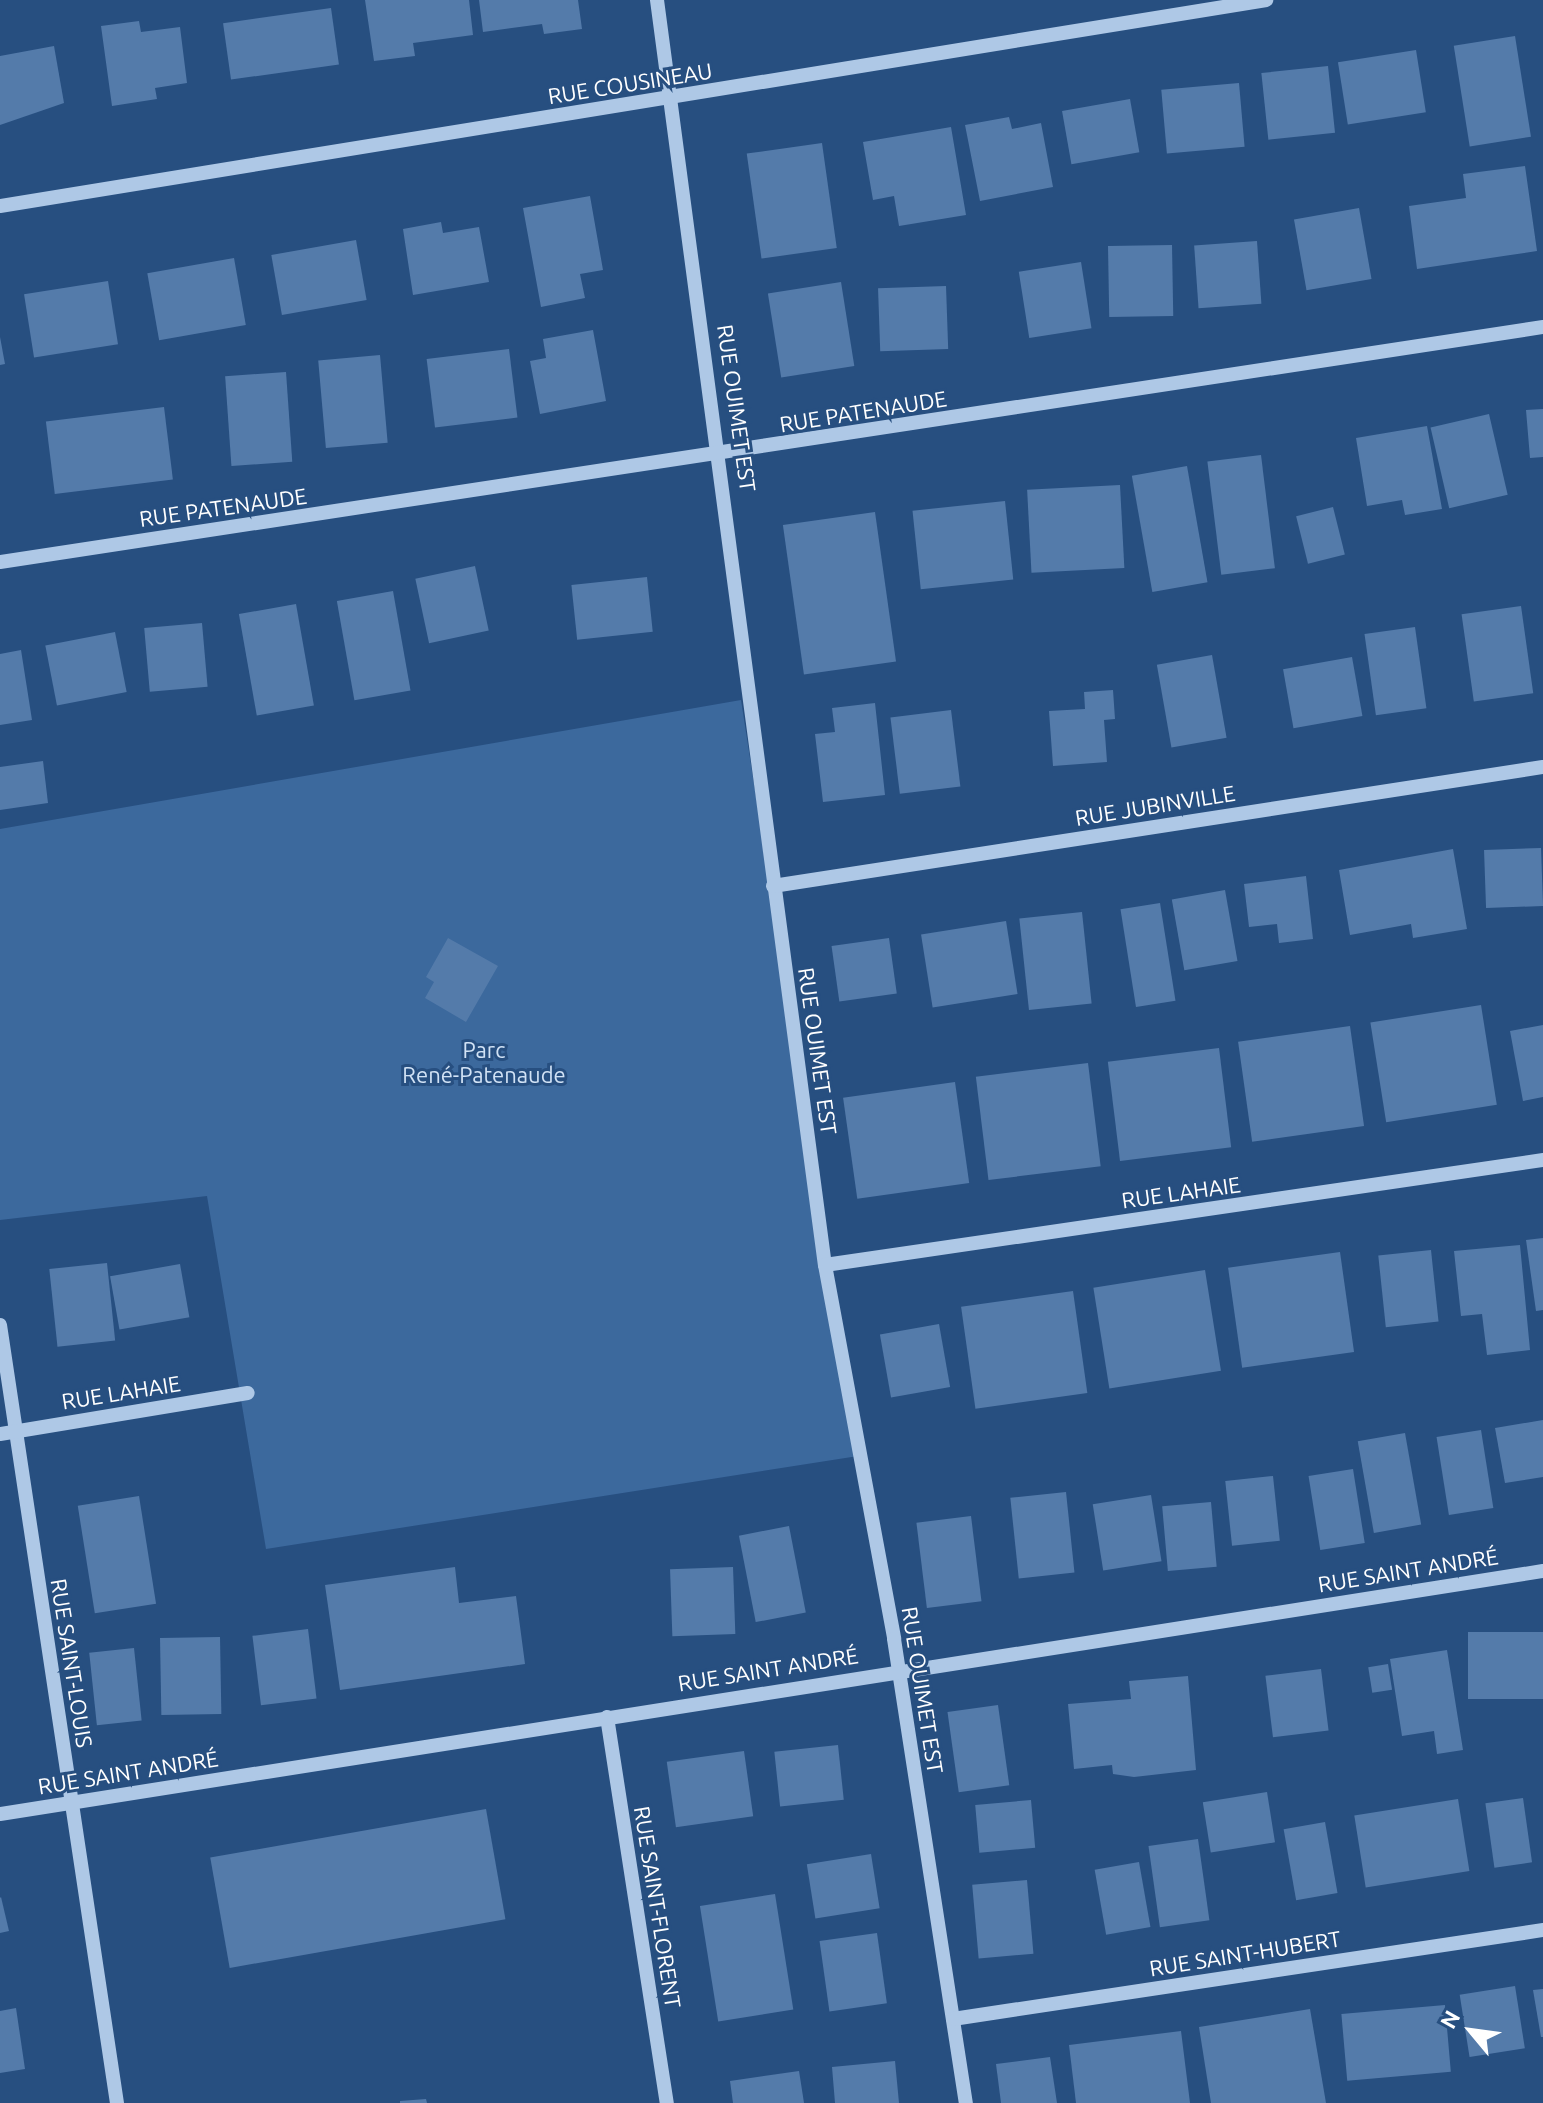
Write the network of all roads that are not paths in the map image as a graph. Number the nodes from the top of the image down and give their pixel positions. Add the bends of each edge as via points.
1 (657, 0) edge
2 (1266, 0) edge
3 (673, 98) junction
4 (0, 206) edge
5 (1543, 327) edge
6 (722, 455) junction
7 (0, 562) edge
8 (1543, 767) edge
9 (773, 886) junction
10 (1543, 1160) edge
11 (825, 1265) junction
12 (0, 1325) edge
13 (248, 1393) dead end
14 (7, 1432) edge
15 (1543, 1571) edge
16 (899, 1671) junction
17 (607, 1717) junction
18 (72, 1803) junction
19 (0, 1814) edge
20 (1543, 1930) edge
21 (953, 2019) junction
22 (117, 2103) edge
23 (667, 2103) edge
24 (966, 2103) edge

1 - 3 street, RUE OUIMET EST
2 - 3 street, RUE COUSINEAU
3 - 4 street, RUE COUSINEAU
3 - 6 street, RUE OUIMET EST
5 - 6 street, RUE PATENAUDE
6 - 7 street, RUE PATENAUDE
6 - 9 street, RUE OUIMET EST
8 - 9 street, RUE JUBINVILLE
9 - 11 street, RUE OUIMET EST
10 - 11 street, RUE LAHAIE
11 - 16 street, RUE OUIMET EST
12 - 14 street, RUE SAINT-LOUIS
13 - 14 street, RUE LAHAIE
14 - 18 street, RUE SAINT-LOUIS
15 - 16 street, RUE SAINT ANDRÉ
16 - 17 street, RUE SAINT ANDRÉ
16 - 21 street, RUE OUIMET EST
17 - 18 street, RUE SAINT ANDRÉ
17 - 23 street, RUE SAINT-FLORENT
18 - 19 street, RUE SAINT ANDRÉ
18 - 22 street, RUE SAINT-LOUIS
20 - 21 street, RUE SAINT-HUBERT
21 - 24 street, RUE OUIMET EST

